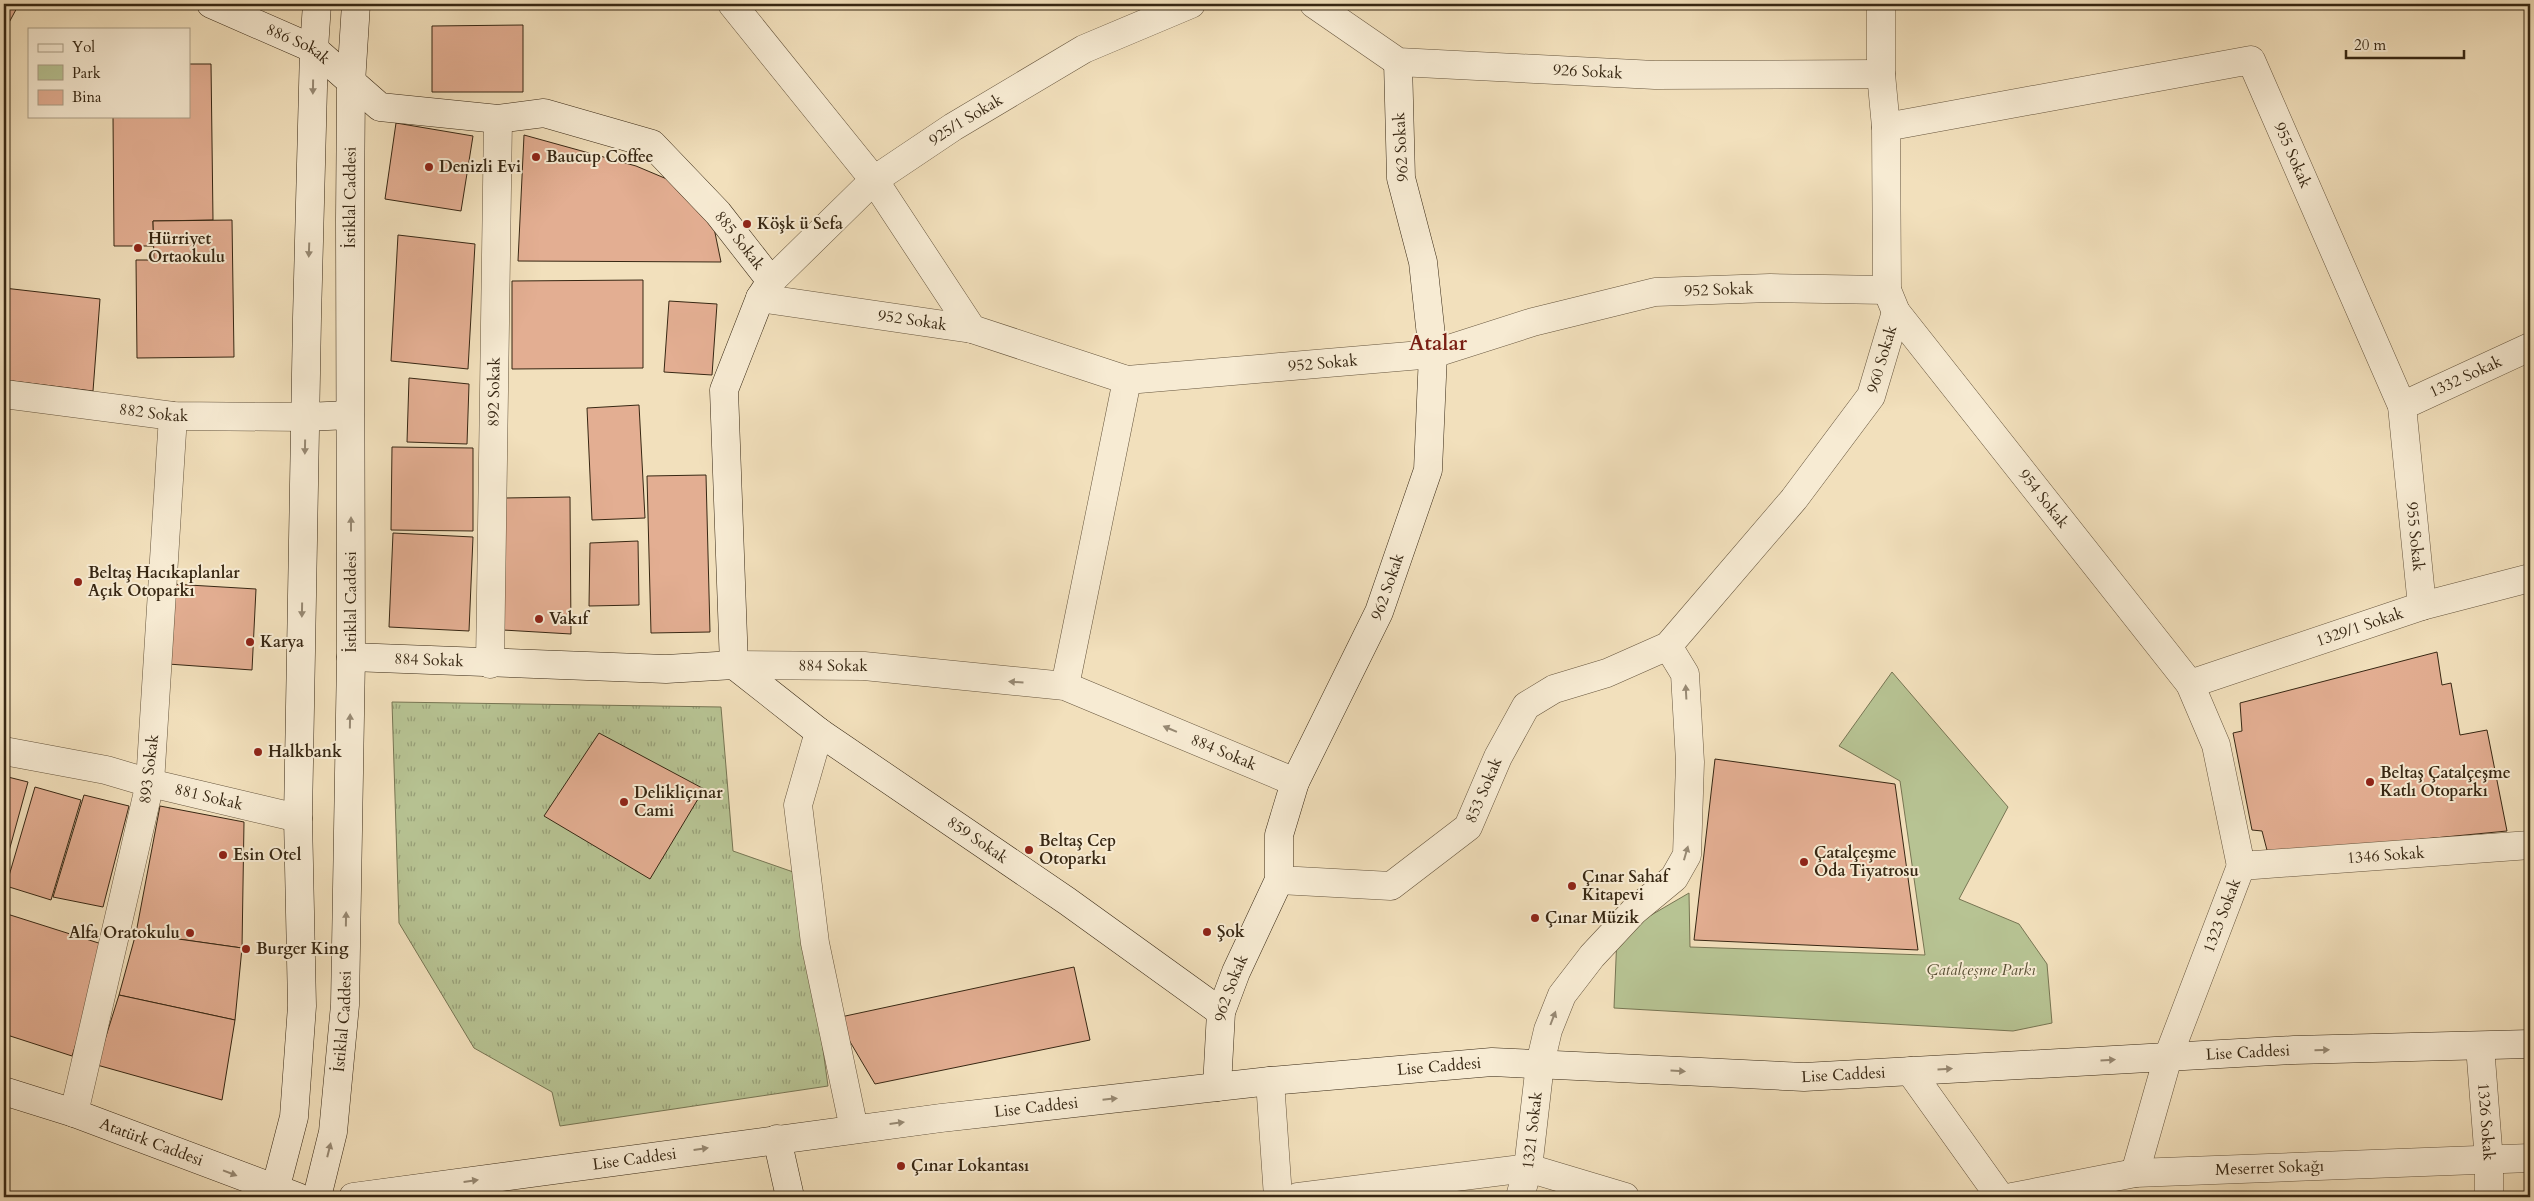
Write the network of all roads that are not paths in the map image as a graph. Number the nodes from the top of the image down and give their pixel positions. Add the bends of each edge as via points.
1 (211, 4) edge
2 (317, 4) edge
3 (356, 4) edge
4 (732, 4) edge
5 (1191, 4) edge
6 (1314, 4) edge
7 (1881, 4) edge
8 (314, 49) junction
9 (1398, 62) junction
10 (1882, 74) junction
11 (352, 83) junction
12 (498, 118) junction
13 (1886, 127) junction
14 (874, 180) junction
15 (765, 290) junction
16 (1891, 301) junction
17 (972, 329) junction
18 (2530, 347) edge
19 (1433, 354) junction
20 (1127, 380) junction
21 (4, 394) edge
22 (2402, 406) junction
23 (350, 415) junction
24 (173, 416) junction
25 (305, 417) junction
26 (2530, 578) edge
27 (2422, 606) junction
28 (1668, 646) junction
29 (351, 657) junction
30 (490, 664) junction
31 (734, 665) junction
32 (2190, 684) junction
33 (1065, 686) junction
34 (819, 732) junction
35 (4, 751) edge
36 (1295, 782) junction
37 (150, 783) junction
38 (298, 818) junction
39 (2530, 845) edge
40 (2241, 866) junction
41 (1279, 880) junction
42 (1221, 1012) junction
43 (2530, 1044) edge
44 (2480, 1046) junction
45 (2168, 1057) junction
46 (1540, 1064) junction
47 (1910, 1071) junction
48 (1270, 1081) junction
49 (1218, 1087) junction
50 (4, 1091) edge
51 (74, 1114) junction
52 (854, 1129) junction
53 (778, 1139) junction
54 (2530, 1158) edge
55 (2489, 1161) junction
56 (1528, 1168) junction
57 (2135, 1173) junction
58 (287, 1194) edge
59 (317, 1197) edge
60 (353, 1197) edge
61 (790, 1197) edge
62 (1278, 1197) edge
63 (1298, 1197) edge
64 (1520, 1197) edge
65 (1625, 1197) edge
66 (2000, 1197) edge
67 (2012, 1197) edge
68 (2489, 1197) edge

1 - 8 street, 886 Sokak
2 - 8 street
3 - 11 street, İstiklal Caddesi
4 - 14 street
5 - 14 street, 925/1 Sokak via 1084,49 953,127
6 - 9 street
7 - 10 street, 960 Sokak
8 - 11 street, 886 Sokak
8 -> 25 street
9 - 10 street, 926 Sokak via 1655,75
9 - 19 street, 962 Sokak via 1401,178 1423,262
10 - 13 street, 960 Sokak
11 - 12 street, 885 Sokak via 380,108
11 - 23 street, İstiklal Caddesi
12 - 15 street, 885 Sokak via 544,113 652,144 718,214
12 - 30 street, 892 Sokak
13 - 16 street, 960 Sokak
13 - 22 street, 955 Sokak via 2251,60
14 - 15 street, 925/1 Sokak
14 - 17 street
15 - 17 street, 952 Sokak
15 - 31 street via 724,390
16 - 19 street, 952 Sokak via 1770,288 1655,292 1533,322
16 - 28 street, 960 Sokak via 1871,396 1794,499
16 - 32 street, 954 Sokak
17 - 20 street, 952 Sokak
18 - 22 street, 1332 Sokak
19 - 20 street, 952 Sokak
19 - 36 street, 962 Sokak via 1428,470 1378,612
20 - 33 street
21 - 24 street, 882 Sokak
22 - 27 street, 955 Sokak
23 - 25 street
29 -> 23 street, İstiklal Caddesi
24 - 25 street, 882 Sokak
24 - 37 street, 893 Sokak
25 -> 38 street
26 - 27 street, 1329/1 Sokak
27 - 32 street, 1329/1 Sokak
28 - 41 street, 853 Sokak via 1607,673 1554,689 1526,706 1498,757 1468,827 1391,886
46 -> 28 street, 1321 Sokak via 1548,1030 1562,995 1592,956 1634,911 1674,878 1687,855 1690,762 1684,674
29 - 30 street, 884 Sokak
59 -> 29 street, İstiklal Caddesi via 333,1132 345,1005
30 - 31 street, 884 Sokak via 666,668
33 -> 31 street, 884 Sokak via 864,666
31 - 34 street, 859 Sokak
32 - 40 street, 1323 Sokak via 2216,745
36 -> 33 street, 884 Sokak
34 - 42 street, 859 Sokak via 1067,900
34 - 52 street via 798,804 815,943
35 - 37 street, 881 Sokak via 106,770
36 - 41 street, 962 Sokak via 1280,835
37 - 38 street, 881 Sokak
37 - 51 street, 893 Sokak
38 - 58 street via 302,1006
39 - 40 street, 1346 Sokak
40 - 45 street, 1323 Sokak
41 - 42 street, 962 Sokak
42 - 49 street, 962 Sokak
43 - 44 street, Lise Caddesi
45 -> 44 street, Lise Caddesi via 2294,1050
44 - 55 street, 1326 Sokak
47 -> 45 street, Lise Caddesi
45 - 57 street, 1323 Sokak
46 -> 47 street, Lise Caddesi via 1804,1077
46 - 48 street, Lise Caddesi via 1492,1062
46 - 56 street, 1321 Sokak
47 - 66 street
48 - 49 street, Lise Caddesi
48 - 62 street
52 -> 49 street, Lise Caddesi
50 - 51 street, Atatürk Caddesi
51 -> 58 street, Atatürk Caddesi
52 - 53 street, Lise Caddesi
60 -> 53 street, Lise Caddesi
53 - 61 street
54 - 55 street, Meserret Sokağı
55 - 57 street, Meserret Sokağı
55 - 68 street, 1326 Sokak
56 - 63 street
56 - 64 street, 1321 Sokak
56 - 65 street
57 - 67 street, Meserret Sokağı

